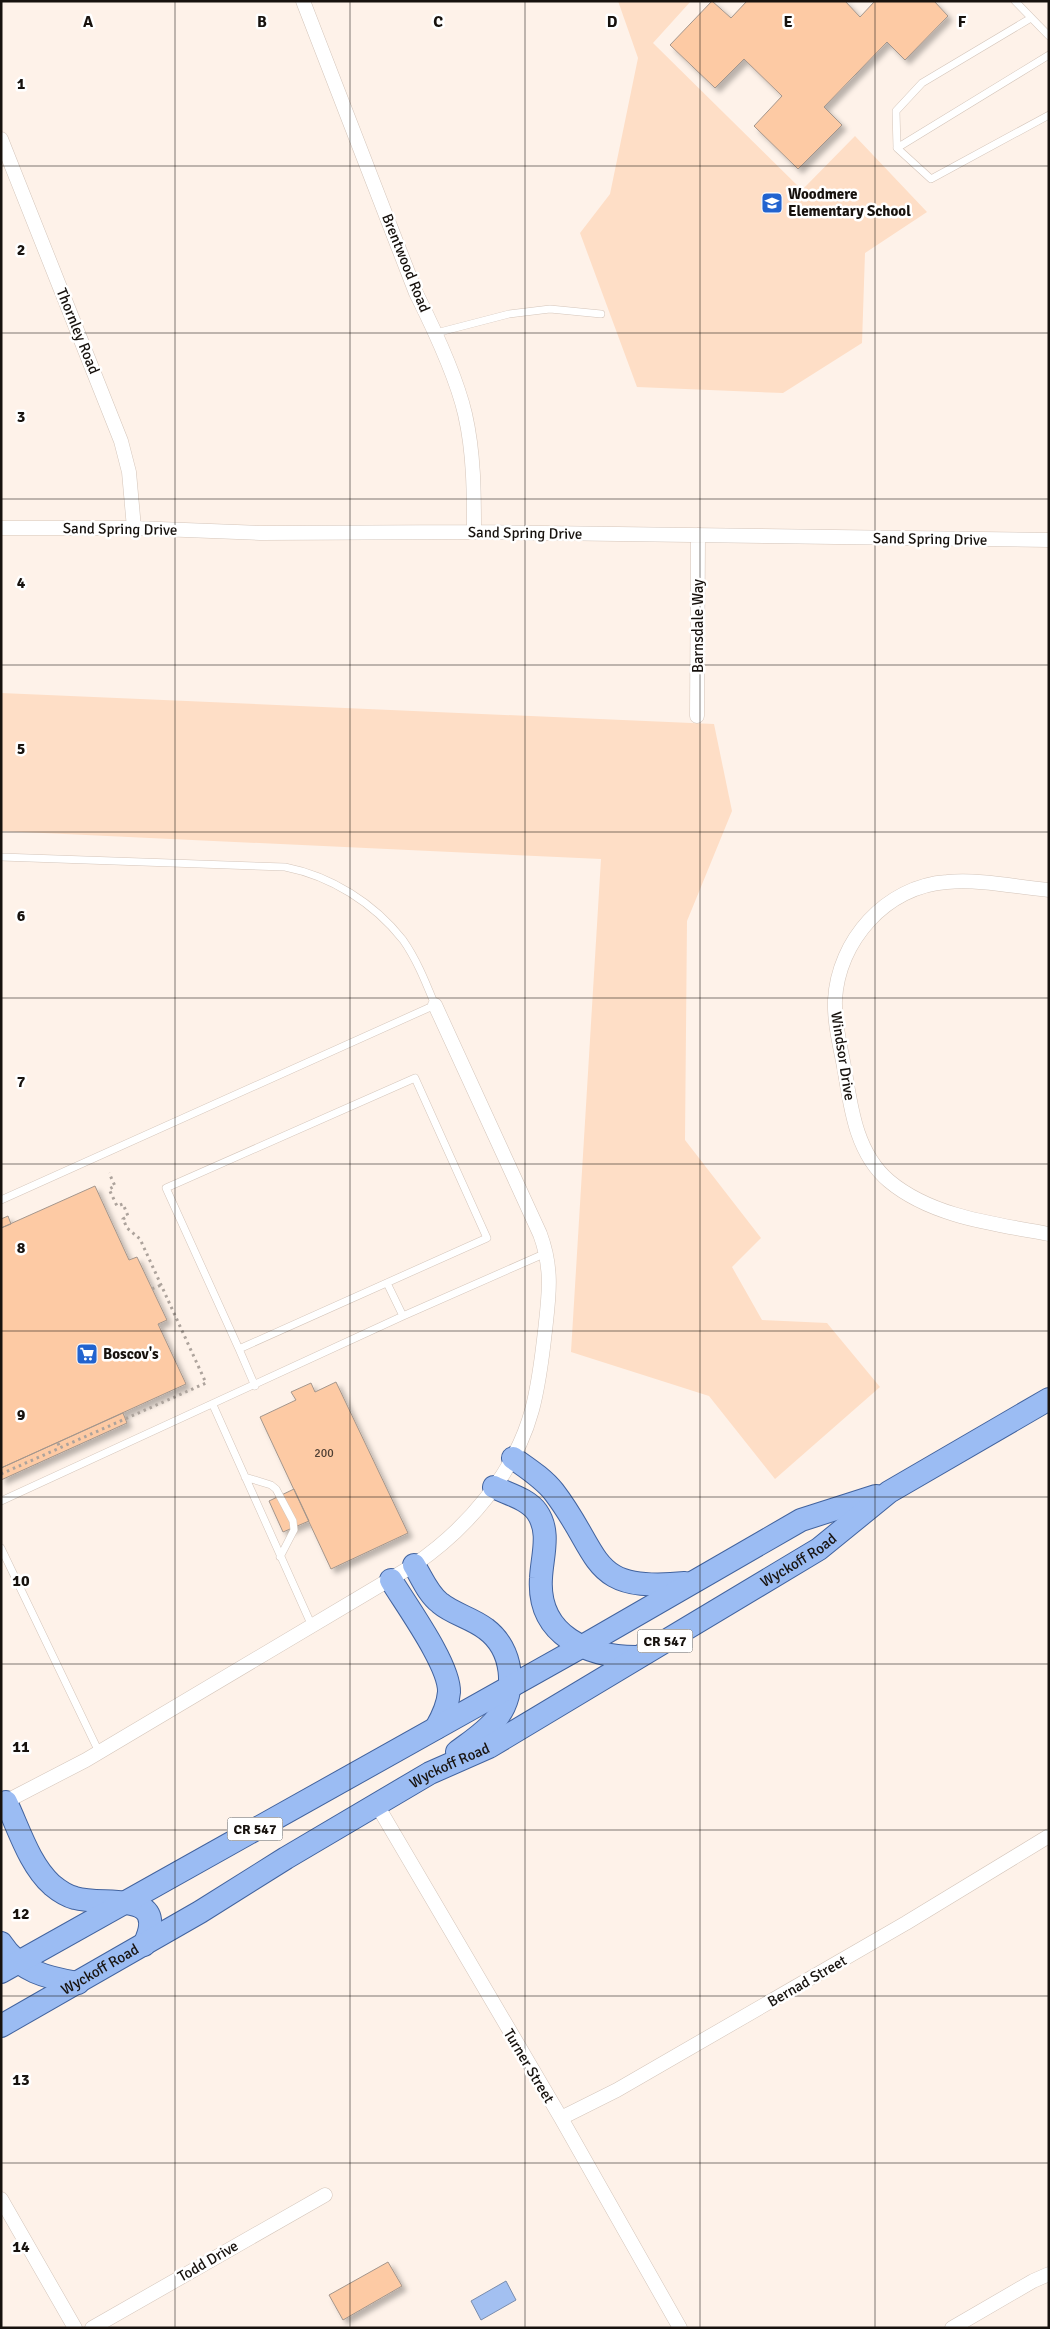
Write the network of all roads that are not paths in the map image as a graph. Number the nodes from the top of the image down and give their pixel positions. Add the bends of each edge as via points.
1 (303, 1) edge
2 (1015, 1) edge
3 (1031, 18) junction
4 (1049, 36) edge
5 (1049, 55) edge
6 (1049, 115) edge
7 (1, 139) edge
8 (897, 148) junction
9 (601, 314) dead end
10 (436, 333) junction
11 (1, 528) edge
12 (134, 528) junction
13 (474, 532) junction
14 (698, 535) junction
15 (1049, 540) edge
16 (697, 716) dead end
17 (1, 858) edge
18 (1049, 890) edge
19 (436, 1005) junction
20 (1, 1200) edge
21 (1049, 1234) edge
22 (547, 1253) junction
23 (387, 1283) junction
24 (403, 1316) junction
25 (238, 1349) junction
26 (255, 1386) junction
27 (1049, 1399) edge
28 (212, 1405) junction
29 (513, 1458) junction
30 (245, 1477) junction
31 (494, 1487) junction
32 (889, 1492) junction
33 (1, 1501) edge
34 (1, 1548) edge
35 (280, 1557) junction
36 (414, 1565) junction
37 (391, 1580) junction
38 (691, 1582) junction
39 (312, 1626) junction
40 (581, 1647) junction
41 (636, 1657) junction
42 (509, 1688) junction
43 (436, 1728) junction
44 (99, 1752) junction
45 (430, 1773) junction
46 (4, 1803) edge
47 (377, 1805) junction
48 (1049, 1836) edge
49 (122, 1903) junction
50 (1, 1943) edge
51 (144, 1945) junction
52 (9, 1967) edge
53 (78, 1983) junction
54 (1, 2026) edge
55 (561, 2118) junction
56 (325, 2195) dead end
57 (1, 2199) edge
58 (1049, 2274) edge
59 (75, 2328) edge
60 (92, 2328) edge
61 (680, 2328) edge
62 (952, 2328) edge

1 - 10 street, Brentwood Road via 416,293
2 - 3 lane
3 - 4 lane
3 - 8 lane via 922,83 896,111
5 - 8 lane
6 - 8 lane via 931,179
7 - 12 street, Thornley Road via 122,441 129,472
9 - 10 lane via 550,309 509,314
10 - 13 street, Brentwood Road via 464,413 471,450
11 - 12 street, Sand Spring Drive
12 - 13 street, Sand Spring Drive via 260,533
13 - 14 street, Sand Spring Drive
14 - 15 street, Sand Spring Drive
14 - 16 street, Barnsdale Way
17 - 19 lane via 285,867 305,871 339,886 391,927 412,955
18 - 21 street, Windsor Drive via 946,882 903,895 881,909 854,939 842,965 835,1003 853,1118 862,1143 882,1174 921,1202 949,1212
19 - 20 lane
19 - 22 street
22 - 24 lane
22 - 29 street via 550,1285 540,1371 530,1417
23 - 24 lane
23 - 25 lane
23 - 25 lane via 487,1238 415,1078 166,1188
24 - 26 lane
25 - 26 lane
26 - 28 lane
27 - 32 main road, Wyckoff Road / CR 547
28 - 30 lane
28 - 33 lane
29 - 31 street
29 - 38 main road via 553,1491 598,1561 612,1576 642,1585
30 - 35 lane
30 - 35 lane via 276,1489 293,1521 293,1533
31 - 36 street via 460,1526
31 - 40 main road via 525,1501 538,1513 546,1545 540,1585 544,1606 560,1632
32 - 38 main road, Wyckoff Road / CR 547 via 801,1520
32 - 41 main road, Wyckoff Road / CR 547 via 819,1549
34 - 44 lane
35 - 39 lane
36 - 37 street
36 - 42 main road via 440,1603 482,1625 495,1637 508,1663
37 - 39 street
37 - 43 main road via 433,1650 448,1682 446,1708
38 - 40 main road, Wyckoff Road / CR 547
39 - 44 street
40 - 41 main road via 607,1655
40 - 42 main road, Wyckoff Road / CR 547
41 - 45 main road, Wyckoff Road / CR 547 via 489,1747
42 - 43 main road, Wyckoff Road / CR 547
42 - 45 main road via 503,1709 493,1723
43 - 49 main road, Wyckoff Road / CR 547
44 - 46 street
45 - 47 main road, Wyckoff Road / CR 547
46 - 49 main road via 34,1861 52,1885 75,1898
47 - 51 main road, Wyckoff Road / CR 547
47 - 55 street, Turner Street
48 - 55 street, Bernad Street via 906,1923 617,2090
49 - 51 main road via 143,1907 151,1917 151,1930
49 - 52 main road, Wyckoff Road / CR 547
50 - 52 main road
51 - 53 main road, Wyckoff Road / CR 547
52 - 53 main road
53 - 54 main road, Wyckoff Road / CR 547
55 - 61 street, Turner Street
56 - 60 street, Todd Drive
57 - 59 street
58 - 62 street

